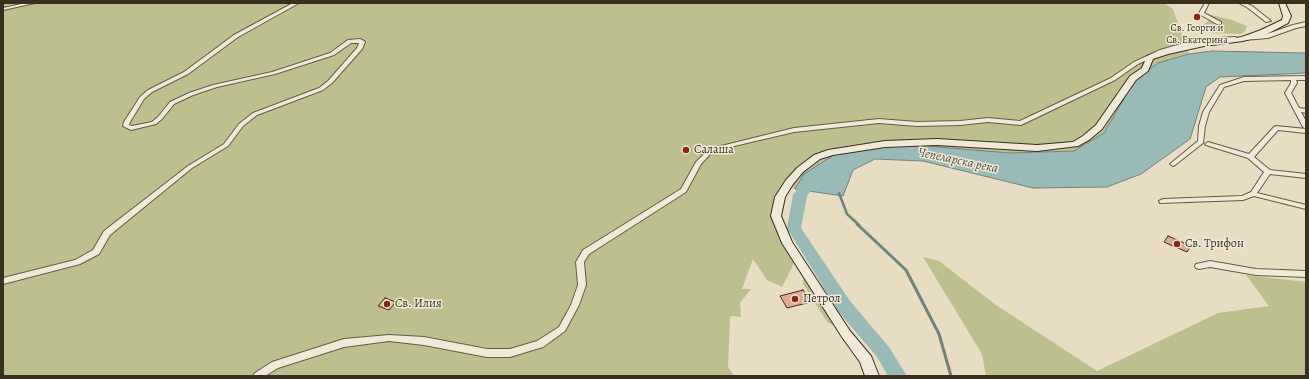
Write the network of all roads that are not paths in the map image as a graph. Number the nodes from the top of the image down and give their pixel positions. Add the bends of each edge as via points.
1 (33, 3) edge
2 (297, 3) edge
3 (1207, 3) edge
4 (1241, 3) edge
5 (1282, 3) edge
6 (1248, 4) edge
7 (3, 9) edge
8 (1268, 21) dead end
9 (1219, 23) dead end
10 (1306, 24) edge
11 (1243, 39) junction
12 (1293, 78) junction
13 (1306, 78) edge
14 (1296, 110) junction
15 (1306, 111) edge
16 (1306, 127) edge
17 (1306, 131) edge
18 (1208, 144) dead end
19 (1250, 157) junction
20 (1173, 164) dead end
21 (1268, 172) junction
22 (1306, 176) edge
23 (1253, 194) junction
24 (1163, 201) dead end
25 (1306, 207) edge
26 (1199, 266) dead end
27 (1306, 274) edge
28 (3, 281) edge
29 (258, 376) edge
30 (872, 376) edge

1 - 7 street
2 - 28 street via 236,36 186,72 150,91 142,98 126,126 137,128 154,122 172,103 191,94 328,56 350,41 360,40 360,48 330,82 321,89 255,114 241,125 226,145 190,167 107,234 96,252 77,262
3 - 9 street via 1201,13
4 - 6 street
5 - 11 main road via 1287,16 1285,21
6 - 8 street
10 - 11 street via 1268,36
11 - 29 street via 1198,41 1162,51 1021,123 988,120 925,125 880,121 794,130 711,150 704,156 684,190 586,252 580,262 582,284 575,305 562,329 540,344 510,352 488,353 424,341 390,338 344,342 275,365
11 - 30 main road via 1204,44 1150,58 1145,69 1125,89 1099,127 1075,144 1037,148 937,142 885,144 831,152 817,157 800,170 780,196 776,216 787,243 846,334 866,360
12 - 13 street
12 - 14 street via 1294,83 1288,93
12 - 20 street via 1244,79 1222,86 1206,112 1201,142
14 - 15 street
14 - 16 street
17 - 19 street via 1276,128
18 - 19 street
19 - 21 street
21 - 22 street
21 - 23 street
23 - 24 street via 1243,198
23 - 25 street
26 - 27 street via 1210,264 1256,272

